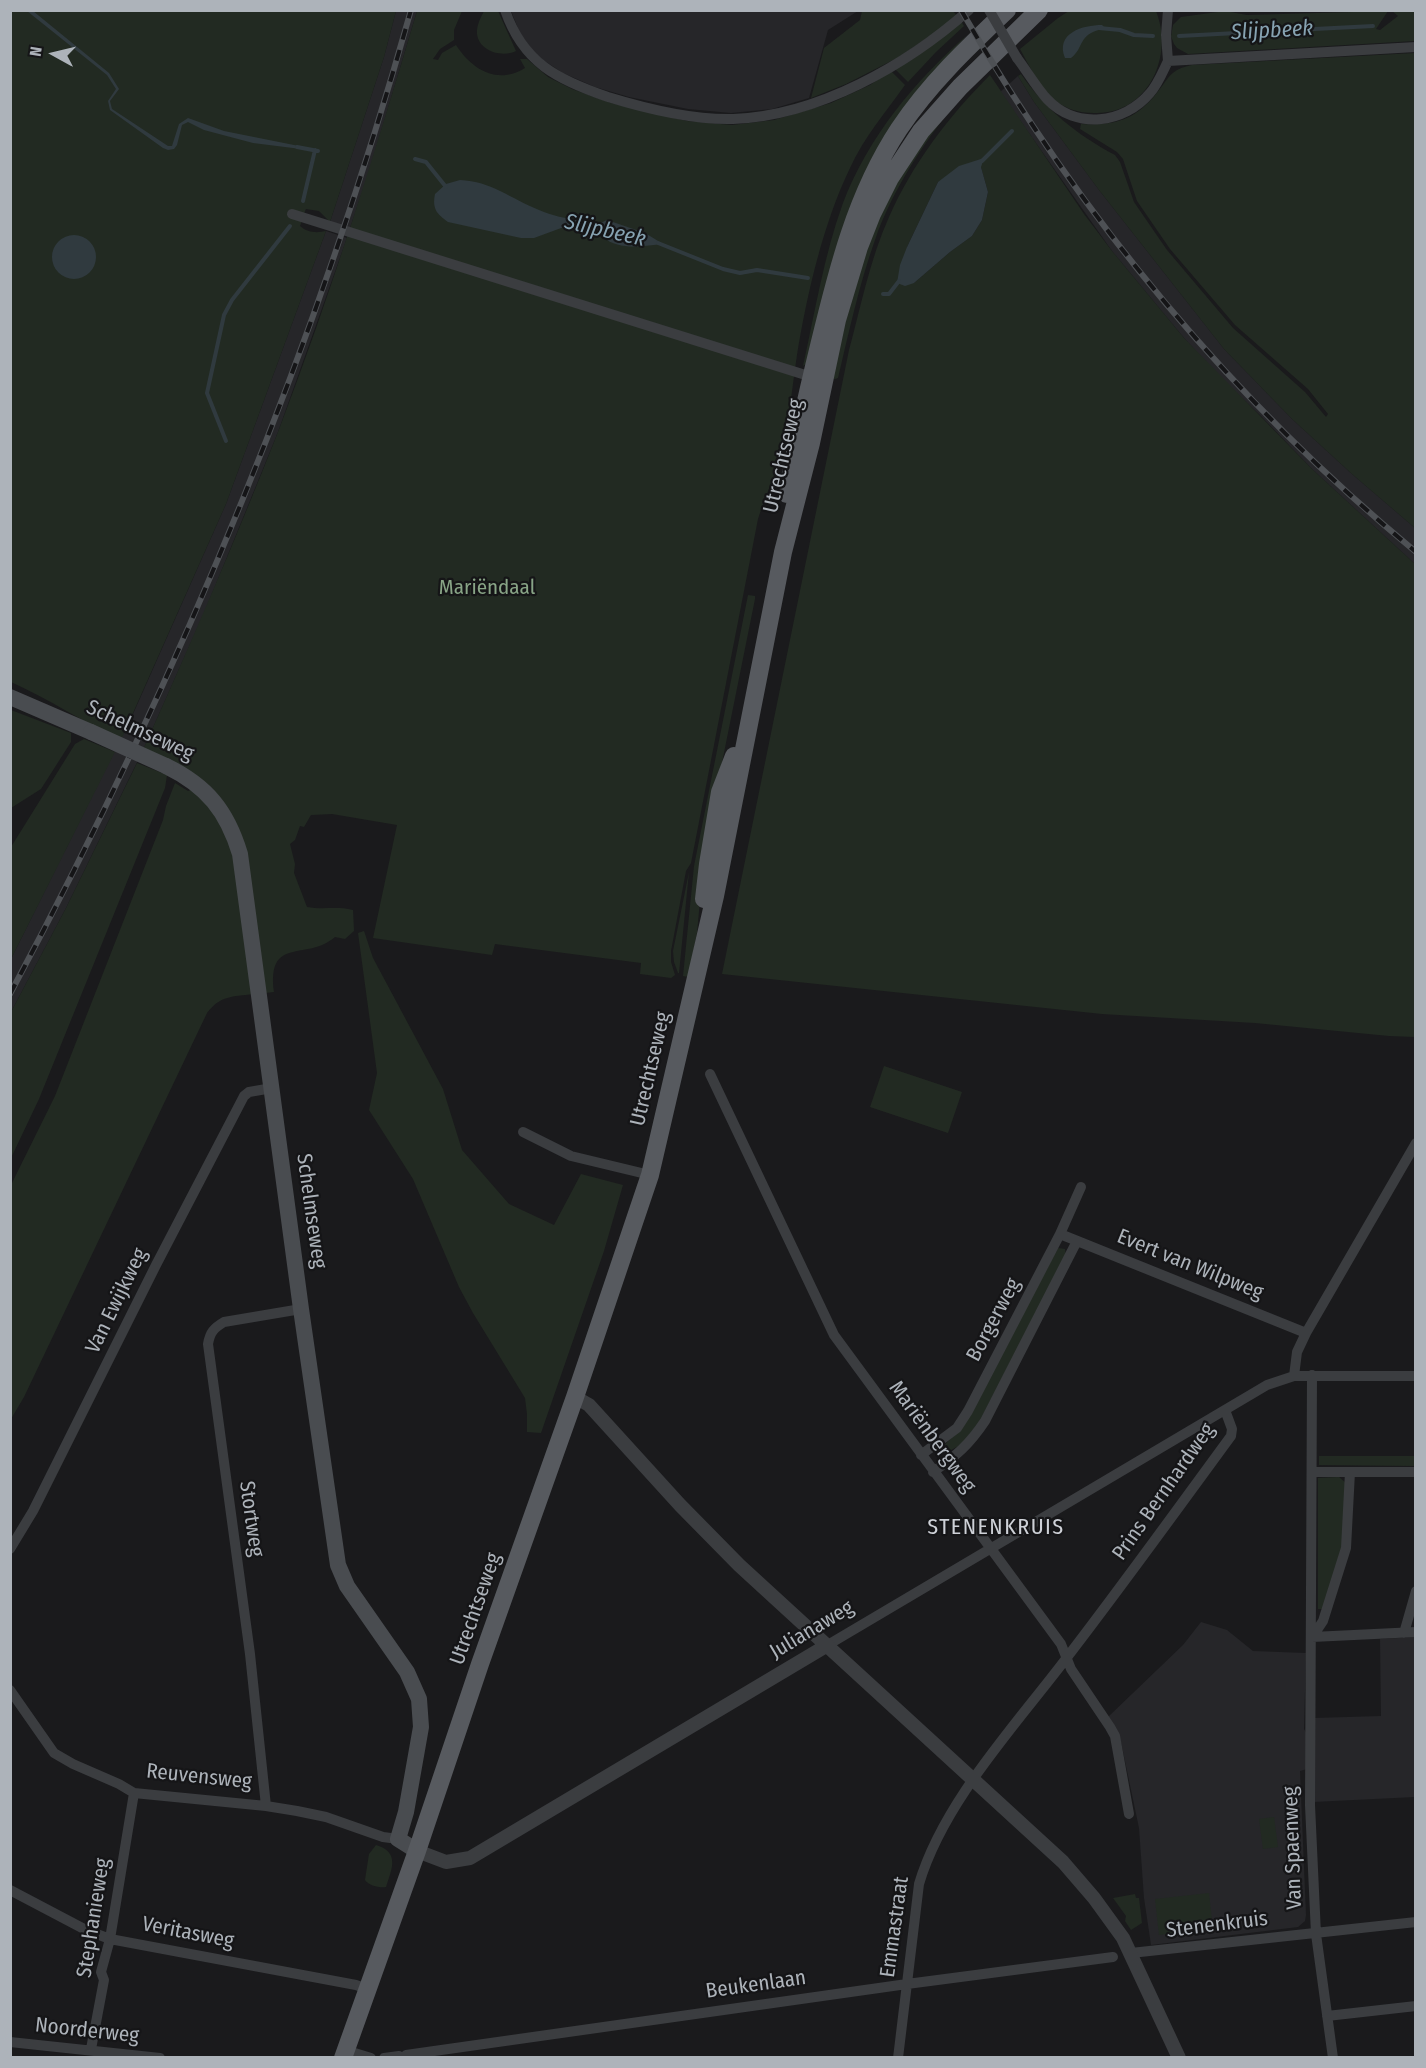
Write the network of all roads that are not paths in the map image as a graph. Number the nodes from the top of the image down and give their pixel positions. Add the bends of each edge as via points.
1 (504, 10) edge
2 (969, 10) edge
3 (989, 10) edge
4 (1007, 10) edge
5 (1039, 10) edge
6 (1168, 10) edge
7 (1416, 47) edge
8 (1168, 61) junction
9 (292, 214) dead end
10 (818, 379) junction
11 (10, 697) edge
12 (710, 1074) dead end
13 (272, 1088) junction
14 (523, 1132) dead end
15 (1416, 1143) edge
16 (650, 1175) junction
17 (1081, 1187) dead end
18 (1060, 1234) junction
19 (1077, 1241) junction
20 (301, 1309) junction
21 (1306, 1333) junction
22 (1312, 1375) junction
23 (1294, 1376) junction
24 (1416, 1376) edge
25 (575, 1397) junction
26 (1224, 1410) junction
27 (921, 1455) junction
28 (933, 1472) junction
29 (1313, 1472) junction
30 (1350, 1472) junction
31 (1416, 1472) edge
32 (10, 1549) edge
33 (990, 1549) junction
34 (1416, 1591) edge
35 (1416, 1632) edge
36 (1404, 1633) junction
37 (1312, 1637) junction
38 (826, 1646) junction
39 (1067, 1658) junction
40 (10, 1690) edge
41 (973, 1780) junction
42 (134, 1793) junction
43 (266, 1806) junction
44 (1130, 1814) dead end
45 (398, 1839) junction
46 (417, 1851) junction
47 (10, 1890) edge
48 (1416, 1922) edge
49 (1316, 1934) junction
50 (110, 1939) junction
51 (1131, 1953) junction
52 (1113, 1957) dead end
53 (907, 1984) junction
54 (367, 1989) junction
55 (1416, 2006) edge
56 (1327, 2016) junction
57 (10, 2042) edge
58 (91, 2049) junction
59 (344, 2054) edge
60 (160, 2058) edge
61 (371, 2058) edge
62 (384, 2058) edge
63 (898, 2058) edge
64 (1179, 2058) edge
65 (1333, 2058) edge

1 - 2 street via 525,50 561,78 643,106 732,119 773,114 848,89 917,51
3 - 8 street, bridge via 1047,99 1071,115 1108,119 1136,107 1151,92
4 - 10 main road, Utrechtseweg via 939,77 886,152 847,242 828,306
5 - 10 main road, Utrechtseweg via 941,106 890,178 859,247
6 - 8 street
7 - 8 street
9 - 10 street
10 - 16 main road, Utrechtseweg via 812,443 783,552 717,885
11 - 13 main road, Schelmseweg, bridge via 166,766 197,784 233,831 243,869
12 - 27 street, Mariënbergweg via 834,1335
13 - 20 main road, Schelmseweg
13 - 32 street, Van Ewijkweg via 244,1096
14 - 16 street via 572,1156
15 - 21 street
16 - 25 main road, Utrechtseweg
17 - 18 street, Borgerweg
18 - 19 street, Evert van Wilpweg
18 - 27 street, Borgerweg via 968,1411 957,1428
19 - 21 street, Evert van Wilpweg
19 - 28 street, Borgerweg via 985,1420 961,1452
20 - 43 street, Stortweg via 224,1322 210,1334 208,1344
20 - 45 main road, Schelmseweg via 338,1565 347,1586 406,1672 418,1699 421,1727
21 - 23 street via 1297,1352
22 - 23 street, Prins Bernhardweg
22 - 24 street, Prins Bernhardweg
22 - 29 street, Van Spaenweg
23 - 26 street, Prins Bernhardweg via 1267,1385
25 - 38 street via 589,1405 739,1565
25 - 46 main road, Utrechtseweg
26 - 33 street, Julianaweg
26 - 39 street, Prins Bernhardweg via 1231,1436
27 - 28 street, Mariënbergweg
28 - 33 street, Mariënbergweg
29 - 30 street
29 - 37 street, Van Spaenweg
30 - 31 street
30 - 37 street, Van Spaenweg via 1346,1548 1323,1622
33 - 38 street, Julianaweg
33 - 39 street, Mariënbergweg via 1061,1644
34 - 36 street
35 - 36 street
36 - 37 street
37 - 49 street, Van Spaenweg via 1310,1805
38 - 41 street
38 - 46 street, Julianaweg via 470,1858 446,1862
39 - 41 street, Prins Bernhardweg
39 - 44 street, Mariënbergweg via 1114,1736
40 - 42 street, Reuvensweg via 54,1753
41 - 51 street via 1063,1862 1113,1922
41 - 53 street, Emmastraat via 925,1863
42 - 43 street, Reuvensweg
42 - 50 street, Stephanieweg
43 - 45 street, Reuvensweg via 326,1817
45 - 46 main road, Reuvensweg
46 - 54 main road, Utrechtseweg
47 - 50 street, Veritasweg
48 - 49 street, Stenenkruis
49 - 51 street, Stenenkruis
49 - 56 street, Van Spaenweg
50 - 54 street, Veritasweg
50 - 58 street, Stephanieweg via 101,1972 104,1980
51 - 64 street
52 - 53 street, Beukenlaan
53 - 62 street, Beukenlaan
53 - 63 street, Emmastraat
54 - 59 main road, Utrechtseweg
55 - 56 street
56 - 65 street, Van Spaenweg
57 - 58 street, Noorderweg
58 - 60 street, Noorderweg
59 - 61 street

